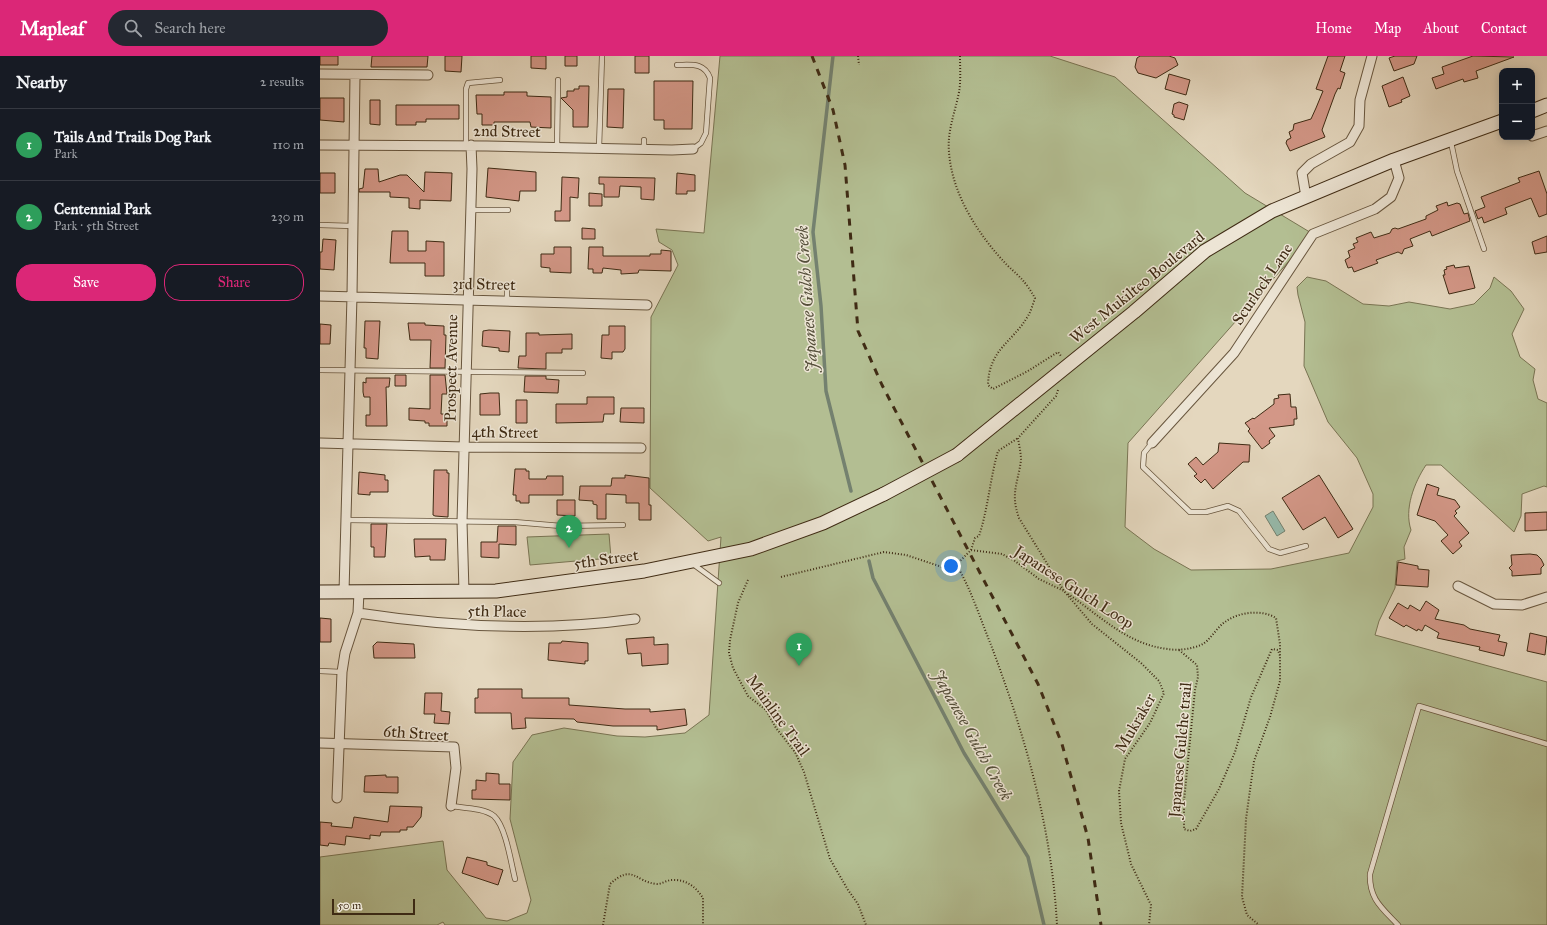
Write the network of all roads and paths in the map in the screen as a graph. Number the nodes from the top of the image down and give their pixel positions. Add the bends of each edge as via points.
1 (602, 56) edge
2 (858, 56) edge
3 (960, 56) edge
4 (1372, 56) edge
5 (677, 65) dead end
6 (859, 65) dead end
7 (320, 74) edge
8 (355, 75) junction
9 (428, 75) dead end
10 (500, 80) dead end
11 (558, 80) dead end
12 (1547, 105) edge
13 (1535, 110) edge
14 (1499, 122) edge
15 (1547, 131) edge
16 (1535, 135) edge
17 (1450, 140) junction
18 (320, 145) edge
19 (469, 145) junction
20 (354, 146) junction
21 (557, 148) junction
22 (599, 148) junction
23 (693, 149) joint
24 (1394, 160) junction
25 (1306, 197) junction
26 (470, 210) junction
27 (508, 210) dead end
28 (320, 225) edge
29 (353, 226) junction
30 (1484, 248) dead end
31 (507, 286) dead end
32 (320, 296) edge
33 (352, 296) junction
34 (468, 299) junction
35 (507, 300) junction
36 (647, 304) dead end
37 (1068, 364) junction
38 (320, 370) edge
39 (350, 370) junction
40 (466, 372) junction
41 (583, 373) dead end
42 (1058, 389) dead end
43 (1018, 438) junction
44 (320, 443) edge
45 (348, 443) junction
46 (1152, 443) joint
47 (464, 447) junction
48 (641, 448) dead end
49 (884, 494) joint
50 (346, 520) junction
51 (462, 522) junction
52 (623, 525) dead end
53 (1306, 546) dead end
54 (971, 550) junction
55 (690, 562) junction
56 (956, 564) junction
57 (781, 577) dead end
58 (748, 580) dead end
59 (719, 584) dead end
60 (1458, 586) dead end
61 (320, 592) edge
62 (344, 592) junction
63 (360, 592) junction
64 (464, 592) junction
65 (1064, 592) junction
66 (1547, 597) edge
67 (358, 613) junction
68 (635, 618) dead end
69 (1179, 650) junction
70 (1280, 659) junction
71 (320, 671) edge
72 (342, 672) junction
73 (320, 743) edge
74 (339, 744) junction
75 (1547, 744) edge
76 (337, 798) dead end
77 (451, 806) joint
78 (515, 879) dead end
79 (603, 925) edge
80 (703, 925) edge
81 (866, 925) edge
82 (1057, 925) edge
83 (1149, 925) edge
84 (1259, 925) edge
85 (1398, 925) edge

1 - 22 lane
2 - 6 path
3 - 37 path via 959,92 949,134 948,152 952,173 966,211 1008,265 1026,281 1035,298 1025,320 996,354 988,374 988,385 993,389 1058,352
4 - 25 street via 1360,100 1359,126 1350,142 1311,164 1302,174
5 - 23 lane via 698,64 707,71 710,78 706,133 701,143
7 - 8 street
8 - 9 street
8 - 20 street
10 - 19 lane via 468,84 466,89
11 - 21 lane
12 - 13 main road
14 - 17 main road, West Mukilteo Boulevard
15 - 16 street
17 - 24 main road, West Mukilteo Boulevard
17 - 30 lane via 1457,172
18 - 20 street, 2nd Street
19 - 20 street, 2nd Street
19 - 21 street, 2nd Street
19 - 26 street, Prospect Avenue
20 - 29 street
21 - 22 street, 2nd Street
22 - 23 street, 2nd Street via 644,145
24 - 25 main road, West Mukilteo Boulevard
24 - 46 street, Scurlock Lane via 1399,178 1391,197 1374,209 1313,234 1234,353
25 - 37 main road, West Mukilteo Boulevard via 1272,211 1205,251
26 - 27 lane
26 - 34 street, Prospect Avenue
28 - 29 lane
29 - 33 street
31 - 35 lane
32 - 33 street, 3rd Street
33 - 34 street, 3rd Street
33 - 39 street
34 - 35 street, 3rd Street
34 - 40 street, Prospect Avenue
35 - 36 street, 3rd Street
37 - 49 main road, West Mukilteo Boulevard, bridge via 956,455
38 - 39 lane
39 - 40 lane
39 - 45 street
40 - 41 lane
40 - 47 street, Prospect Avenue
42 - 43 path via 1056,396
43 - 54 path via 998,451 983,524
43 - 65 path via 1021,459 1015,480 1015,505 1020,518
44 - 45 street, 4th Street
45 - 47 street, 4th Street
45 - 50 street
46 - 53 lane via 1144,453 1143,467 1190,512 1206,512 1228,506 1239,511 1269,549 1280,553
47 - 48 street, 4th Street
47 - 51 street, Prospect Avenue
49 - 55 main road, 5th Street via 823,523 758,546
50 - 51 lane
50 - 62 street
51 - 52 lane via 534,522 561,526
51 - 64 street, Prospect Avenue
54 - 56 path
54 - 65 path, Japanese Gulch Loop via 1002,554
55 - 59 lane
55 - 64 main road, 5th Street via 644,571 496,591
56 - 57 path via 951,570 906,555 884,552
56 - 82 path via 998,663 1034,780 1049,848
58 - 81 path, Mainline Trail via 738,603 730,640 729,653 733,668 748,696 766,710 795,752 804,772 830,859 858,904
60 - 66 street via 1494,604 1522,605
61 - 62 main road, 5th Street
62 - 63 main road, 5th Street
63 - 64 main road, 5th Street
63 - 67 street
65 - 69 path, Japanese Gulch Loop via 1090,608 1119,632 1147,644
65 - 83 path, Mukraker via 1092,624 1141,663 1159,681 1164,693 1150,723 1125,759 1118,791 1121,823 1131,864 1150,905
67 - 68 street, 5th Place via 468,626 598,624
67 - 72 street via 345,653
69 - 70 path, Japanese Gulch Loop via 1202,645 1225,622 1242,613 1263,613 1276,618 1278,622
69 - 70 path, Japanese Gulche trail via 1197,665 1198,677 1184,801 1184,829 1190,831 1196,829 1219,789 1235,752 1251,697 1272,649 1278,650
70 - 84 path, Japanese Gulch Loop via 1280,680 1254,761 1246,819 1242,897 1247,915
71 - 72 lane
72 - 74 street
73 - 74 street, 6th Street
74 - 76 street
74 - 77 street, 6th Street via 454,748 456,768
75 - 85 lane via 1419,706 1370,874 1374,899
77 - 78 lane via 471,808 494,816 502,830
79 - 80 path via 610,884 624,873 659,884 673,880 691,884 703,898

